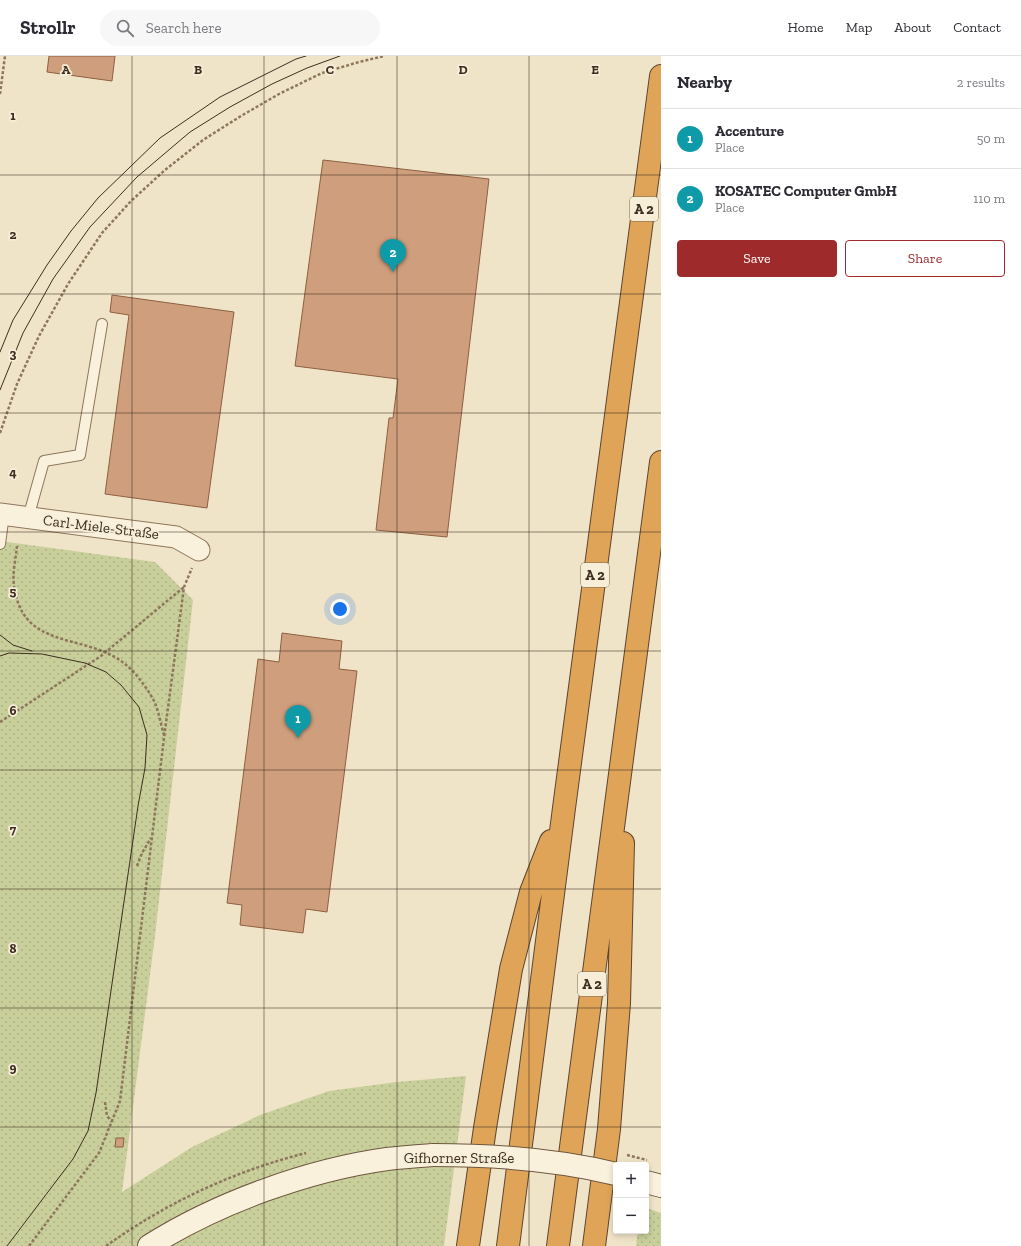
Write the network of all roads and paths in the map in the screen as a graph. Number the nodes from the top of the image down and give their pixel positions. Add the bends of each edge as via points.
1 (5, 56) edge
2 (384, 56) edge
3 (661, 76) edge
4 (0, 94) edge
5 (102, 324) dead end
6 (0, 433) edge
7 (661, 462) edge
8 (13, 515) edge
9 (0, 544) edge
10 (199, 550) joint
11 (184, 587) junction
12 (0, 722) edge
13 (627, 722) junction
14 (164, 738) junction
15 (564, 808) junction
16 (152, 837) junction
17 (137, 866) dead end
18 (105, 1102) dead end
19 (112, 1122) junction
20 (613, 1173) edge
21 (649, 1183) edge
22 (661, 1186) edge
23 (29, 1246) edge
24 (149, 1246) edge
25 (468, 1246) edge
26 (508, 1246) edge
27 (558, 1246) edge
28 (594, 1246) edge

1 - 4 path
2 - 6 path via 322,73 247,112 203,140 131,201 102,233 68,284 39,336 17,384
3 - 15 highway, A 2
5 - 8 lane via 80,455 44,461
7 - 13 highway, A 2
8 - 9 lane
8 - 10 street, Carl-Miele-Straße via 176,537
8 - 14 path via 13,584 17,602 24,616 38,630 104,652 125,664 142,683 155,704
10 - 11 path
11 - 12 path via 101,656
11 - 14 path
13 - 27 highway, A 2
13 - 28 highway via 618,1003 609,1129
14 - 16 path
15 - 25 highway via 532,892 511,969
15 - 26 highway, A 2
16 - 17 path
16 - 19 path via 120,1101
18 - 19 path via 107,1116
19 - 23 path via 99,1153
20 - 24 main road, Gifhorner Straße, bridge via 560,1162 491,1156 433,1155 388,1159 300,1178 228,1205
21 - 22 main road

